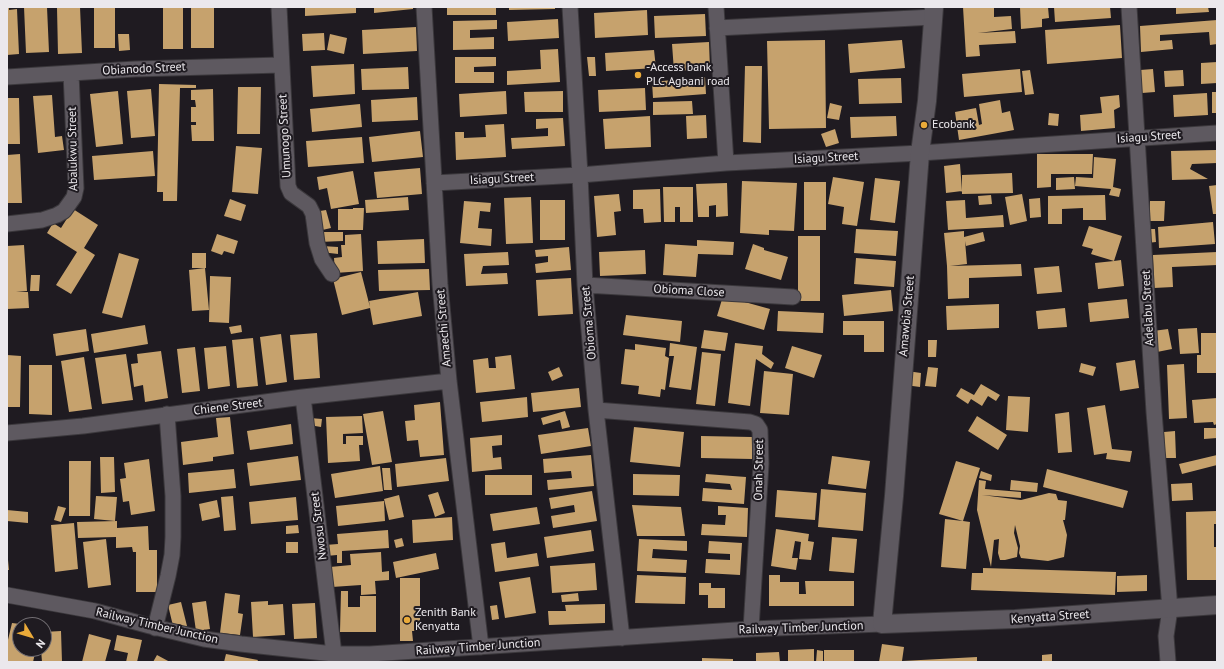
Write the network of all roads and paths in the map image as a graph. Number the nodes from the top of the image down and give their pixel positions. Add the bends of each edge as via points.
1 (279, 7) edge
2 (424, 7) edge
3 (570, 7) edge
4 (716, 7) edge
5 (1129, 7) edge
6 (934, 12) edge
7 (717, 28) junction
8 (281, 65) junction
9 (71, 73) junction
10 (7, 77) edge
11 (1217, 133) edge
12 (1138, 138) junction
13 (920, 153) junction
14 (726, 163) junction
15 (580, 175) junction
16 (434, 183) junction
17 (7, 224) edge
18 (332, 274) dead end
19 (585, 285) junction
20 (793, 297) dead end
21 (449, 381) junction
22 (303, 397) junction
23 (596, 410) junction
24 (167, 414) junction
25 (7, 433) edge
26 (7, 595) edge
27 (1217, 605) edge
28 (1170, 608) junction
29 (882, 624) junction
30 (155, 628) junction
31 (751, 629) junction
32 (622, 638) junction
33 (481, 647) junction
34 (334, 654) junction
35 (1168, 662) edge

1 - 8 street, Umunogo Street
2 - 16 street, Amaechi Street
3 - 15 street, Obioma Street
4 - 7 street
5 - 12 street, Adelabu Street
6 - 7 street
6 - 13 street, Amawbia Street
7 - 14 street
8 - 9 street, Obianodo Street
8 - 18 street, Umunogo Street via 288,186 291,193 309,206 322,259
9 - 10 street, Obianodo Street
9 - 17 street, Abalukwu Street via 76,188 74,198 64,211 57,215 42,220
11 - 12 street, Isiagu Street
12 - 13 street, Isiagu Street
12 - 28 street, Adelabu Street via 1154,412
13 - 14 street, Isiagu Street
13 - 29 street, Amawbia Street
14 - 15 street, Isiagu Street
15 - 16 street, Isiagu Street
15 - 19 street, Obioma Street
16 - 21 street, Amaechi Street
19 - 20 street, Obioma Close
19 - 23 street, Obioma Street
21 - 22 street, Chiene Street
21 - 33 street, Amaechi Street
22 - 24 street, Chiene Street
22 - 34 street, Nwosu Street
23 - 31 street, Onah Street via 756,424 760,430 761,464
23 - 32 street, Obioma Street
24 - 25 street, Chiene Street via 83,426
24 - 30 street via 173,496 172,555
26 - 30 street, Railway Timber Junction via 95,611
27 - 28 street, Kenyatta Street
28 - 29 street, Kenyatta Street via 1015,619
28 - 35 street, Adelabu Street via 1166,636
29 - 31 street, Railway Timber Junction
30 - 34 street, Railway Timber Junction via 204,639
31 - 32 street, Railway Timber Junction
32 - 33 street, Railway Timber Junction
33 - 34 street, Railway Timber Junction

